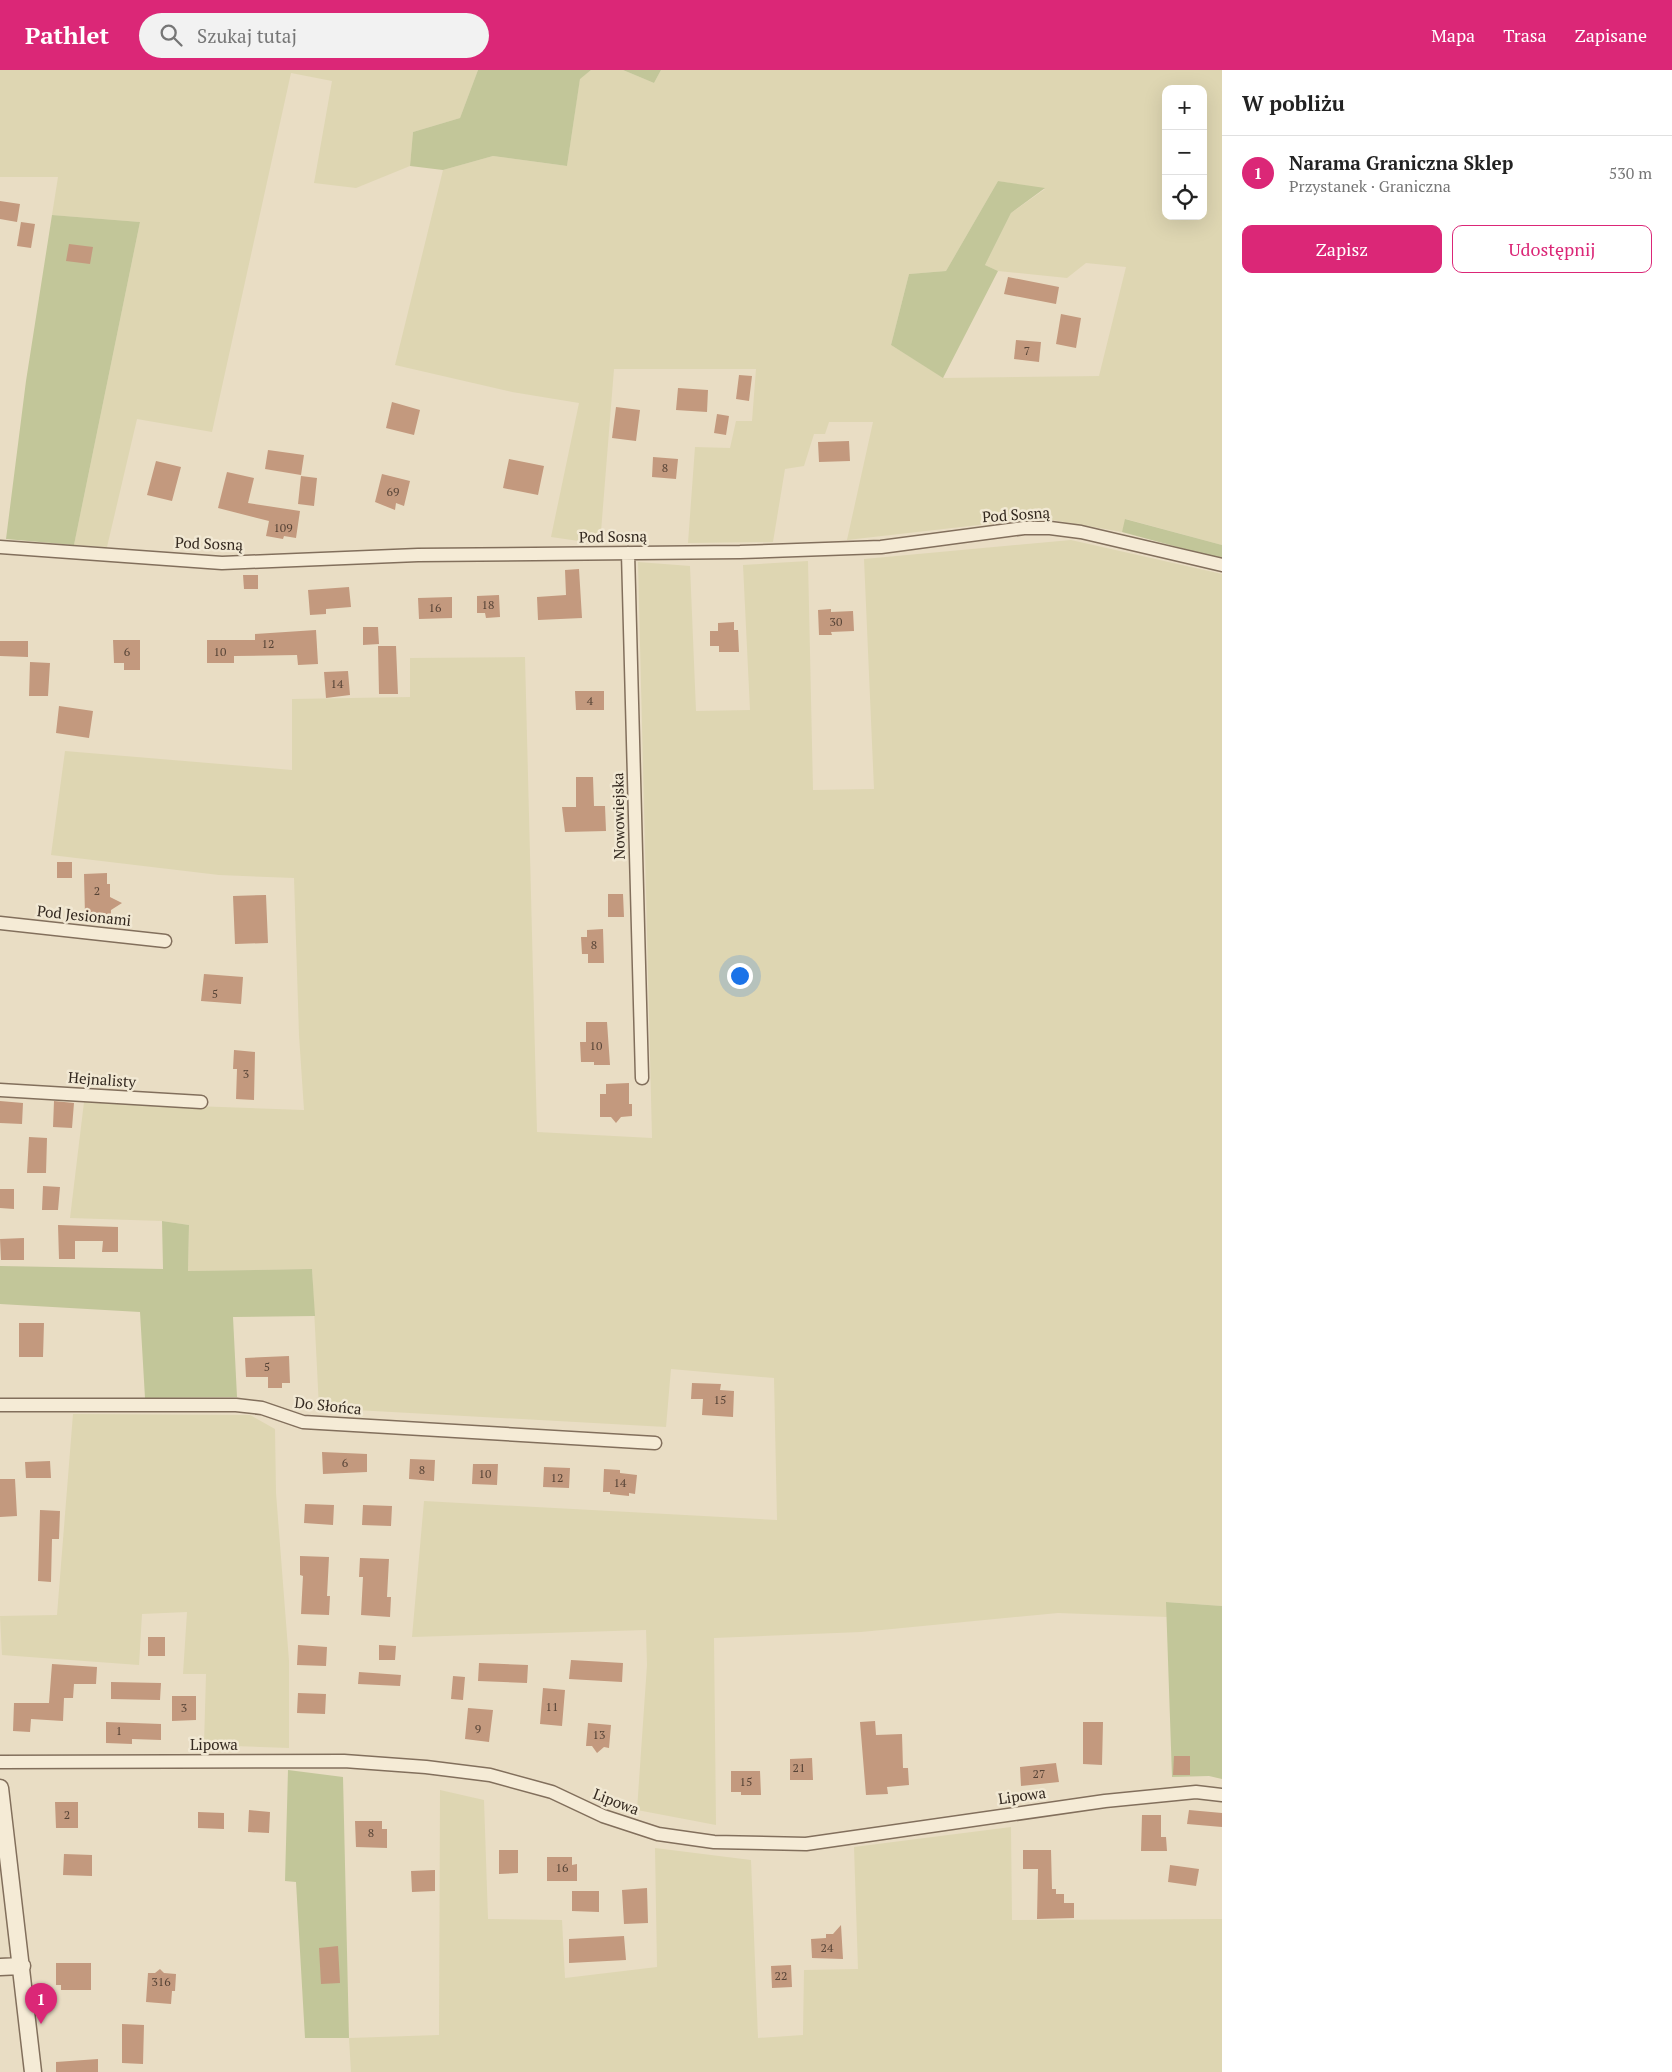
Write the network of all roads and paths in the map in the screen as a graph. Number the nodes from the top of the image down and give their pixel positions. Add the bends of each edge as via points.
1 (0, 547) edge
2 (628, 553) junction
3 (1222, 565) edge
4 (0, 923) edge
5 (165, 941) dead end
6 (642, 1078) dead end
7 (0, 1090) edge
8 (201, 1102) dead end
9 (0, 1404) edge
10 (655, 1443) dead end
11 (0, 1762) edge
12 (0, 1788) edge
13 (1222, 1795) edge
14 (22, 1966) junction
15 (0, 1967) edge
16 (33, 2072) edge

1 - 2 street, Pod Sosną via 222,563 418,555
2 - 3 street, Pod Sosną via 881,547 1024,528 1050,528 1081,532
2 - 6 street, Nowowiejska
4 - 5 street, Pod Jesionami
7 - 8 street, Hejnalisty
9 - 10 street, Do Słońca via 236,1405 262,1408 304,1422
11 - 13 street, Lipowa via 344,1761 435,1768 490,1775 552,1792 603,1816 658,1834 714,1842 806,1844 1105,1801 1196,1792
12 - 14 street
14 - 15 street
14 - 16 street

